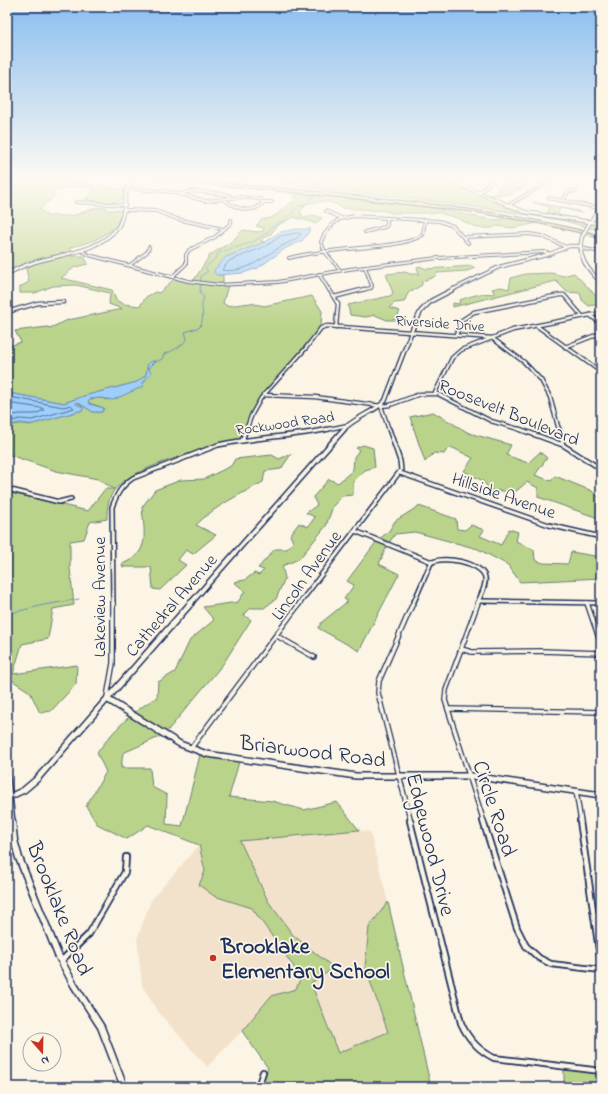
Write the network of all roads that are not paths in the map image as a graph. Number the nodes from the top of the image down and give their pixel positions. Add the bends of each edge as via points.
1 (116, 229) edge
2 (223, 229) edge
3 (328, 229) edge
4 (377, 229) edge
5 (424, 229) edge
6 (456, 229) edge
7 (571, 229) edge
8 (582, 229) edge
9 (587, 229) edge
10 (365, 232) dead end
11 (601, 234) edge
12 (463, 237) junction
13 (601, 237) edge
14 (468, 243) dead end
15 (150, 247) dead end
16 (566, 247) junction
17 (580, 247) junction
18 (82, 251) junction
19 (326, 251) junction
20 (557, 251) junction
21 (543, 252) junction
22 (601, 252) edge
23 (548, 255) junction
24 (289, 258) dead end
25 (130, 265) junction
26 (365, 267) junction
27 (340, 270) junction
28 (7, 274) edge
29 (320, 274) junction
30 (601, 276) edge
31 (172, 277) junction
32 (595, 277) junction
33 (601, 282) edge
34 (334, 297) junction
35 (63, 302) dead end
36 (7, 312) edge
37 (601, 313) edge
38 (590, 315) junction
39 (582, 316) junction
40 (7, 317) edge
41 (7, 323) edge
42 (601, 324) edge
43 (537, 326) junction
44 (336, 327) junction
45 (411, 332) junction
46 (601, 333) edge
47 (456, 335) junction
48 (492, 338) junction
49 (565, 347) junction
50 (601, 372) edge
51 (435, 393) junction
52 (263, 395) junction
53 (381, 406) junction
54 (348, 425) junction
55 (242, 441) junction
56 (563, 445) junction
57 (601, 468) edge
58 (400, 473) junction
59 (7, 489) edge
60 (36, 491) dead end
61 (33, 496) junction
62 (115, 496) joint
63 (71, 499) dead end
64 (355, 531) junction
65 (601, 538) edge
66 (432, 562) junction
67 (479, 601) junction
68 (586, 603) junction
69 (601, 603) edge
70 (277, 636) junction
71 (601, 644) edge
72 (461, 649) junction
73 (601, 653) edge
74 (314, 657) dead end
75 (107, 699) junction
76 (448, 709) junction
77 (601, 712) edge
78 (190, 749) junction
79 (468, 775) junction
80 (398, 777) junction
81 (7, 778) edge
82 (8, 788) edge
83 (576, 791) junction
84 (601, 795) edge
85 (10, 797) junction
86 (126, 857) dead end
87 (594, 915) junction
88 (601, 916) edge
89 (61, 961) junction
90 (601, 964) edge
91 (601, 970) edge
92 (601, 1071) edge
93 (263, 1072) dead end
94 (124, 1087) edge
95 (258, 1087) edge

1 - 18 street
2 - 31 street via 189,250 186,254 186,264
3 - 19 street via 322,237 321,244
4 - 10 street
5 - 19 street via 423,235 411,242
6 - 12 street
7 - 13 highway
8 - 11 highway
9 - 17 street, bridge
12 - 14 street
12 - 16 street via 529,234 542,236
15 - 25 street
16 - 17 street
16 - 20 street
17 - 22 street
17 - 32 street via 583,263
18 - 25 street
18 - 28 street via 34,262
19 - 24 street
19 - 27 street
20 - 21 street
20 - 23 street
21 - 23 street
21 - 26 street via 438,258
23 - 45 street via 499,267 438,296 423,308
25 - 31 street
26 - 27 street
26 - 34 street via 371,288
27 - 29 street
29 - 31 street via 274,282 218,285
29 - 34 street
30 - 32 street
32 - 33 street
34 - 44 street via 339,306
35 - 36 street via 35,304
37 - 38 street
38 - 39 street
38 - 42 street
39 - 43 street
39 - 47 street via 564,295 560,295 474,312 462,320
40 - 41 street
43 - 48 street via 513,330
43 - 49 street
44 - 45 street, Riverside Drive
44 - 52 street, Riverside Drive via 321,328 310,344
45 - 47 street, Riverside Drive
45 - 53 street via 389,394
46 - 49 street
47 - 48 street, Riverside Drive
48 - 51 street via 461,350 453,356
48 - 56 street, Riverside Drive via 527,364 545,386
49 - 50 street
51 - 53 street, Roosevelt Boulevard via 420,394
51 - 56 street, Roosevelt Boulevard via 491,421
52 - 53 street via 315,397
52 - 55 street via 252,414
53 - 54 street, Rockwood Road
53 - 58 street via 402,468
54 - 55 street, Rockwood Road via 300,435
54 - 75 street, Cathedral Avenue
55 - 62 street, Rockwood Road via 225,443 138,475 124,484
56 - 57 street, Roosevelt Boulevard
58 - 64 street, Lincoln Avenue
58 - 65 street, Hillside Avenue via 549,525
59 - 61 street
60 - 61 street
61 - 63 street via 58,502
62 - 75 street, Lakeview Avenue via 112,507 113,663
64 - 66 street
64 - 70 street, Lincoln Avenue
66 - 67 street via 446,559 480,570 485,575 485,581
66 - 80 street, Edgewood Drive via 378,683 378,693
67 - 68 street
67 - 72 street, Circle Road
68 - 69 street
68 - 71 street
70 - 74 street
70 - 78 street, Lincoln Avenue
72 - 73 street via 472,652
72 - 76 street, Circle Road via 446,690 445,700
75 - 78 street, Briarwood Road
75 - 85 street, Cathedral Avenue via 33,783
76 - 77 street
76 - 79 street, Circle Road
78 - 80 street, Briarwood Road via 356,776
79 - 80 street, Briarwood Road
79 - 83 street, Briarwood Road
79 - 91 street, Circle Road via 517,928 526,947 537,957 551,964
80 - 92 street, Edgewood Drive via 458,1015 469,1040 479,1050 494,1058
81 - 82 street, Brooklake Road
82 - 85 street, Brooklake Road
83 - 84 street, Briarwood Road
83 - 87 street
85 - 89 street, Brooklake Road via 16,847
86 - 89 street via 125,872 89,934
87 - 88 street
87 - 90 street
89 - 94 street, Brooklake Road via 101,1027
93 - 95 street

